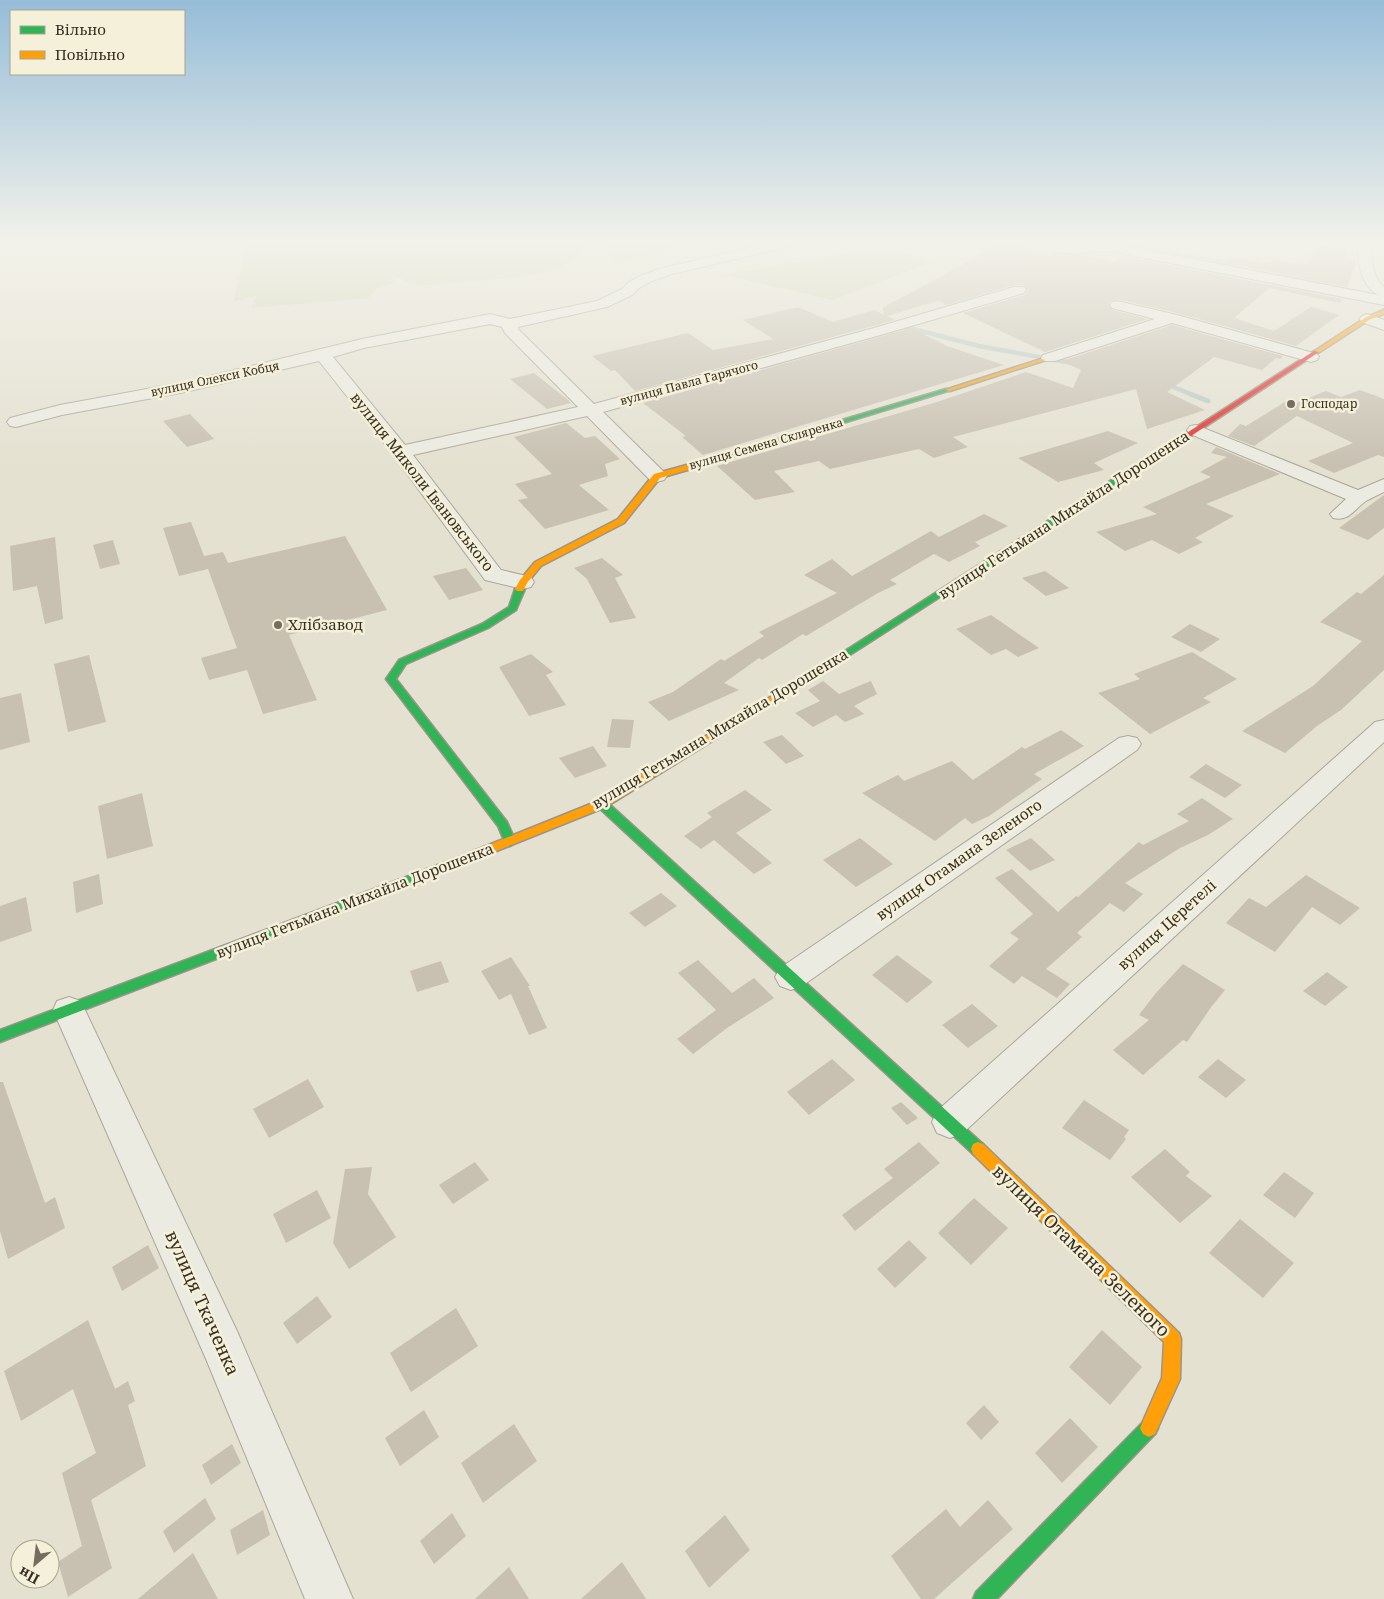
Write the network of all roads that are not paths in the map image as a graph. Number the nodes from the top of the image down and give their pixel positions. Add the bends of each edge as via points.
1 (539, 318) edge
2 (925, 318) edge
3 (1172, 318) joint
4 (1370, 318) edge
5 (1367, 319) junction
6 (510, 324) junction
7 (1384, 325) edge
8 (323, 355) junction
9 (1311, 356) junction
10 (1046, 359) joint
11 (590, 410) junction
12 (16, 422) dead end
13 (1196, 430) junction
14 (400, 452) junction
15 (656, 476) junction
16 (1384, 485) edge
17 (1359, 497) junction
18 (1340, 514) dead end
19 (523, 582) junction
20 (1384, 728) edge
21 (1128, 744) dead end
22 (602, 804) junction
23 (510, 842) junction
24 (791, 977) junction
25 (69, 1010) junction
26 (0, 1036) edge
27 (950, 1122) junction
28 (329, 1599) edge
29 (983, 1599) edge

1 - 6 street, вулиця Олекси Кобця
2 - 11 street, вулиця Павла Гарячого
3 - 9 street
3 - 10 street, вулиця Семена Скляренка
4 - 5 street, вулиця Гетьмана Михайла Дорошенка
5 - 7 street
5 - 9 street, вулиця Гетьмана Михайла Дорошенка
6 - 8 street, вулиця Олекси Кобця via 490,319 362,344
6 - 11 street via 510,330
8 - 12 street, вулиця Олекси Кобця
8 - 14 street, вулиця Миколи Івановського
9 - 13 street, вулиця Гетьмана Михайла Дорошенка
10 - 15 street, вулиця Семена Скляренка
11 - 14 street, вулиця Павла Гарячого
11 - 15 street
13 - 17 street
13 - 22 street, вулиця Гетьмана Михайла Дорошенка via 910,614
14 - 19 street, вулиця Миколи Івановського via 493,574
15 - 19 street via 621,521 538,564
16 - 17 street
17 - 18 street
19 - 23 street via 513,608 485,626 402,662 391,679 503,825
20 - 27 street, вулиця Церетелі
21 - 24 street, вулиця Отамана Зеленого
22 - 23 street, вулиця Гетьмана Михайла Дорошенка
22 - 24 street, вулиця Отамана Зеленого
23 - 25 street, вулиця Гетьмана Михайла Дорошенка
24 - 27 street, вулиця Отамана Зеленого
25 - 26 street, вулиця Гетьмана Михайла Дорошенка
25 - 28 street, вулиця Ткаченка via 222,1346
27 - 29 street, вулиця Отамана Зеленого via 1173,1338 1171,1379 1151,1426

